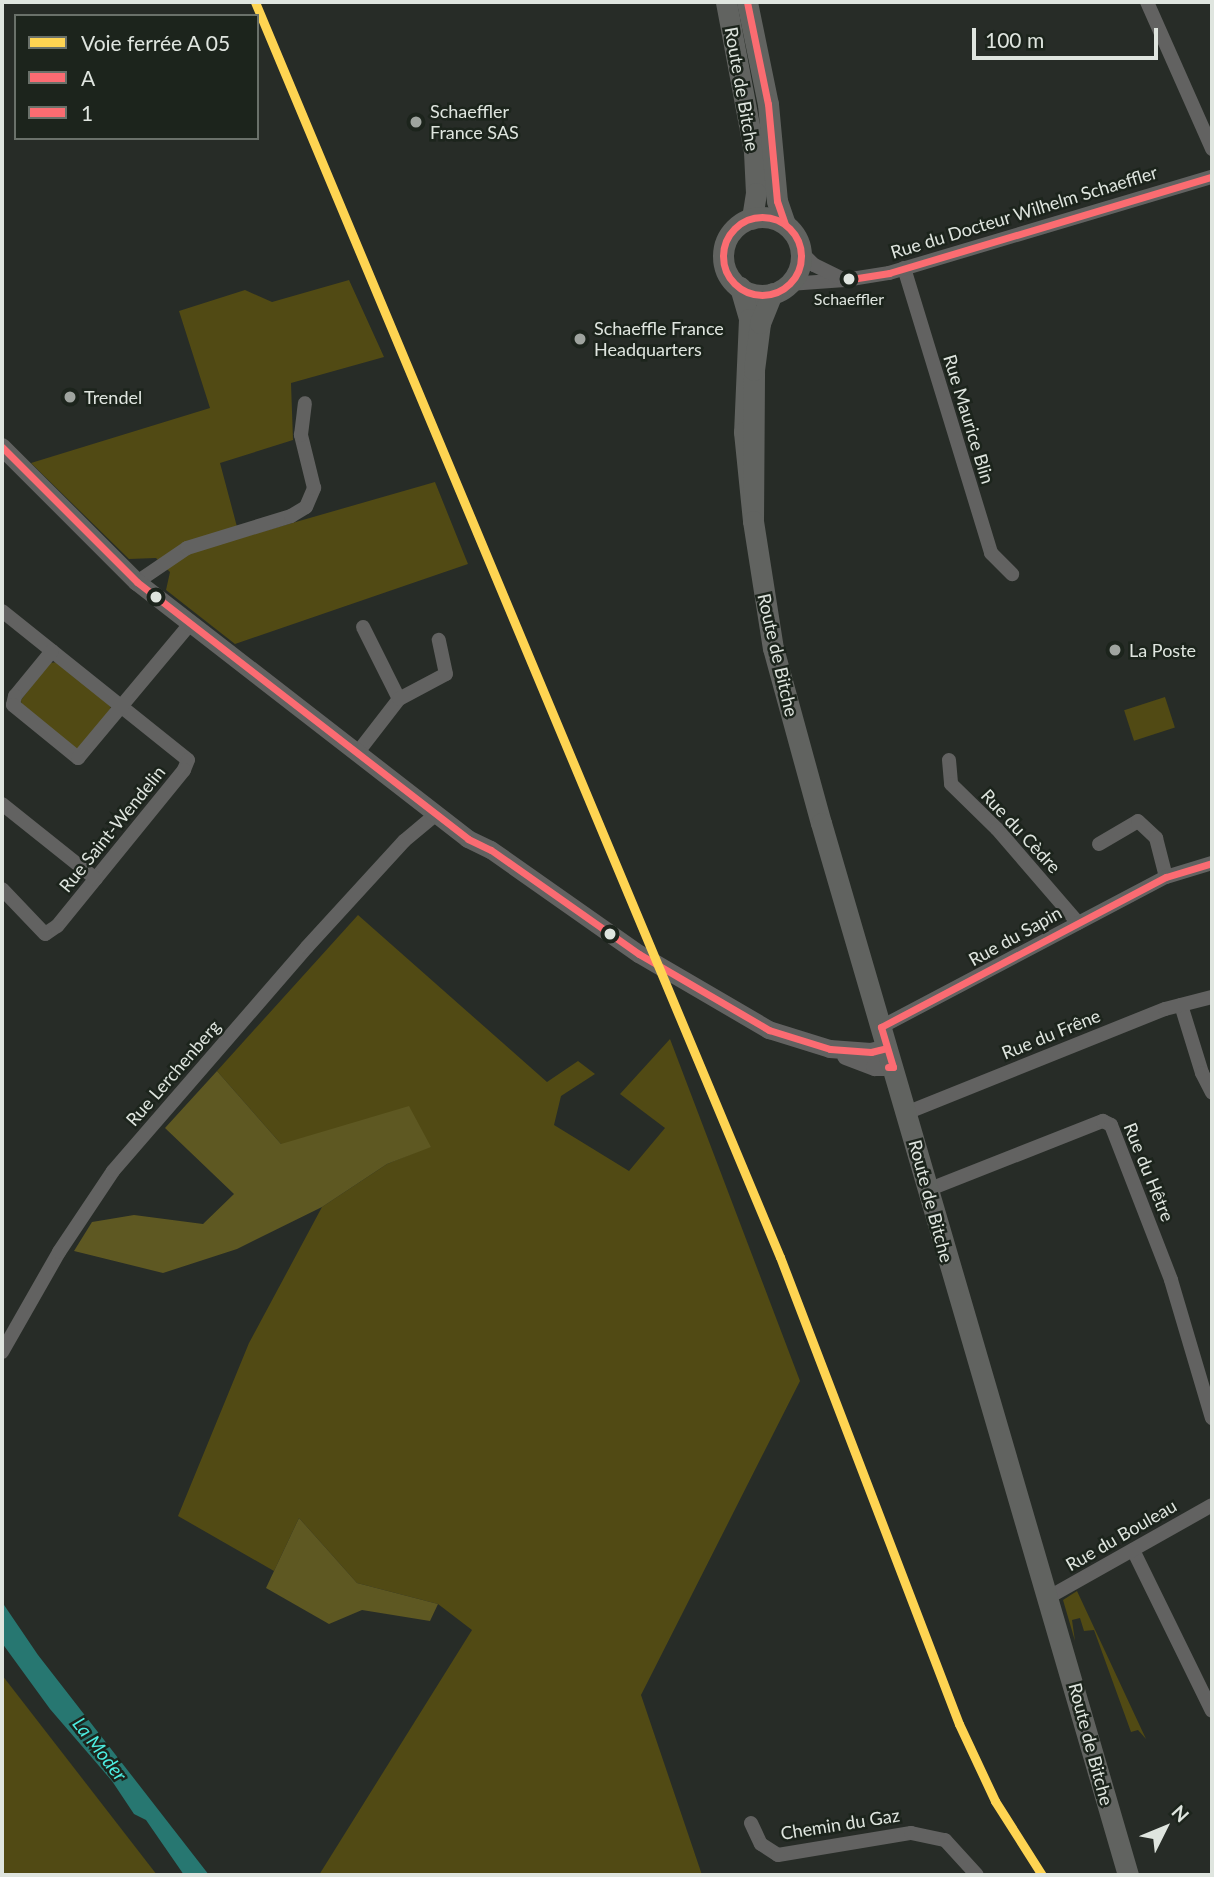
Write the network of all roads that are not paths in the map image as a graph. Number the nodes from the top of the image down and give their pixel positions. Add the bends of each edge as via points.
1 (726, 2) edge
2 (747, 2) edge
3 (1147, 2) edge
4 (1212, 149) edge
5 (1212, 177) edge
6 (752, 219) junction
7 (785, 224) junction
8 (801, 252) junction
9 (904, 268) junction
10 (845, 280) junction
11 (740, 287) junction
12 (780, 289) junction
13 (305, 403) dead end
14 (2, 447) edge
15 (753, 521) junction
16 (1012, 574) dead end
17 (137, 582) junction
18 (2, 611) edge
19 (190, 624) junction
20 (363, 627) dead end
21 (439, 640) dead end
22 (52, 651) junction
23 (399, 699) junction
24 (124, 706) junction
25 (358, 752) junction
26 (949, 760) dead end
27 (2, 804) edge
28 (429, 811) junction
29 (1099, 844) dead end
30 (1212, 863) edge
31 (1166, 877) junction
32 (96, 879) junction
33 (2, 889) edge
34 (1078, 923) junction
35 (1212, 997) edge
36 (1181, 1004) junction
37 (881, 1027) junction
38 (890, 1058) junction
39 (1212, 1093) edge
40 (906, 1113) junction
41 (930, 1189) junction
42 (2, 1352) edge
43 (1212, 1418) edge
44 (1212, 1505) edge
45 (1133, 1550) junction
46 (1049, 1597) junction
47 (1212, 1711) edge
48 (751, 1824) dead end
49 (977, 1875) edge
50 (1128, 1875) edge

1 - 6 main road, Route de Bitche via 754,152
2 - 7 main road, Route de Bitche via 768,104 777,201
3 - 4 street
5 - 9 street, Rue du Docteur Wilhelm Schaeffler
6 - 7 main road via 769,218
6 - 11 main road via 732,232 724,250 726,270
7 - 8 main road
8 - 10 street via 814,265
8 - 12 main road via 800,267
9 - 10 street, Rue du Docteur Wilhelm Schaeffler
9 - 16 street, Rue Maurice Blin via 991,553
10 - 12 street, Rue du Docteur Wilhelm Schaeffler
11 - 12 main road via 755,294
11 - 15 main road, Route de Bitche via 749,319 744,432
12 - 15 main road, Route de Bitche via 760,323 754,370
13 - 17 street via 301,435 314,488 306,507 291,516 187,548
14 - 17 street
15 - 37 main road, Route de Bitche via 773,648
17 - 19 street
18 - 22 street, Rue Saint-Wendelin
19 - 24 street
19 - 25 street
20 - 23 street
21 - 23 street via 448,666 446,674
22 - 24 street, Rue Saint-Wendelin
22 - 24 street via 15,696 13,705 68,753 82,757
23 - 25 street
24 - 32 street, Rue Saint-Wendelin via 186,756 187,765
25 - 28 street
26 - 34 street, Rue du Cèdre via 951,785 997,829
27 - 32 street
28 - 38 street via 658,965 769,1030 867,1065
28 - 42 street, Rue Lerchenberg via 113,1171 59,1252
29 - 31 street via 1138,821 1156,838
30 - 31 street, Rue du Sapin
31 - 34 street, Rue du Sapin
32 - 33 street, Rue Saint-Wendelin via 64,921 45,934
34 - 37 street, Rue du Sapin
35 - 36 street, Rue du Frêne
36 - 39 street
36 - 40 street, Rue du Frêne
37 - 38 main road, Route de Bitche
38 - 40 main road, Route de Bitche
40 - 41 main road, Route de Bitche
41 - 43 street, Rue du Hêtre via 1103,1121 1111,1125 1171,1280
41 - 46 main road, Route de Bitche via 961,1312 998,1420 1024,1528
44 - 45 street, Rue du Bouleau
45 - 46 street, Rue du Bouleau
45 - 47 street
46 - 50 main road, Route de Bitche
48 - 49 street, Chemin du Gaz via 761,1844 778,1855 911,1833 945,1840

